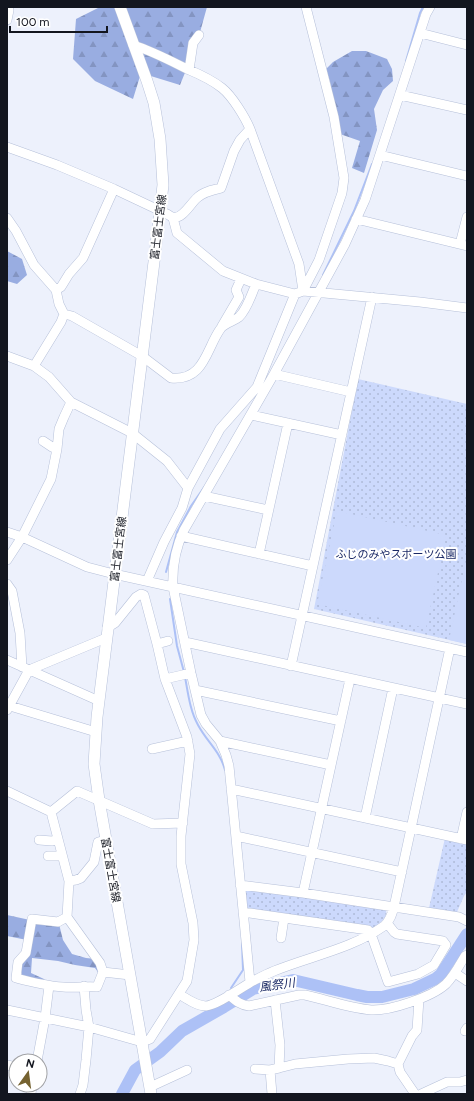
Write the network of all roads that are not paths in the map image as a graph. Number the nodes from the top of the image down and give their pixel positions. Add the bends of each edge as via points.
1 (120, 7) edge
2 (306, 7) edge
3 (430, 7) edge
4 (9, 8) edge
5 (7, 20) edge
6 (420, 33) junction
7 (199, 35) dead end
8 (133, 45) junction
9 (467, 45) edge
10 (189, 70) junction
11 (400, 95) junction
12 (467, 110) edge
13 (250, 129) junction
14 (7, 147) edge
15 (380, 155) junction
16 (467, 176) edge
17 (114, 189) junction
18 (160, 211) junction
19 (467, 217) edge
20 (7, 218) edge
21 (173, 218) junction
22 (356, 219) junction
23 (464, 245) edge
24 (240, 279) junction
25 (256, 284) junction
26 (56, 290) junction
27 (299, 292) junction
28 (319, 293) junction
29 (372, 297) junction
30 (467, 308) edge
31 (64, 314) junction
32 (222, 327) junction
33 (7, 356) edge
34 (142, 356) junction
35 (34, 366) junction
36 (274, 374) junction
37 (352, 392) junction
38 (71, 402) junction
39 (251, 415) junction
40 (288, 423) junction
41 (132, 433) junction
42 (342, 435) junction
43 (43, 441) dead end
44 (57, 449) junction
45 (188, 488) junction
46 (204, 496) junction
47 (182, 508) junction
48 (268, 510) junction
49 (194, 513) junction
50 (7, 532) edge
51 (181, 536) junction
52 (22, 537) junction
53 (259, 554) junction
54 (7, 560) edge
55 (313, 566) junction
56 (114, 574) junction
57 (147, 581) junction
58 (7, 584) edge
59 (173, 587) junction
60 (302, 616) junction
61 (107, 633) junction
62 (168, 641) dead end
63 (185, 642) junction
64 (157, 644) junction
65 (450, 648) junction
66 (467, 652) edge
67 (7, 660) edge
68 (291, 666) junction
69 (25, 668) junction
70 (191, 674) junction
71 (350, 678) junction
72 (165, 679) junction
73 (393, 688) junction
74 (195, 690) junction
75 (440, 698) junction
76 (99, 701) junction
77 (467, 704) edge
78 (9, 708) edge
79 (341, 722) junction
80 (96, 732) junction
81 (188, 741) junction
82 (220, 741) junction
83 (152, 749) dead end
84 (331, 765) junction
85 (232, 789) junction
86 (7, 791) edge
87 (98, 800) junction
88 (322, 808) junction
89 (51, 812) junction
90 (467, 812) edge
91 (365, 818) junction
92 (183, 823) junction
93 (411, 828) junction
94 (236, 836) junction
95 (58, 839) junction
96 (464, 839) edge
97 (39, 840) dead end
98 (106, 840) junction
99 (312, 852) junction
100 (48, 856) dead end
101 (62, 856) junction
102 (402, 872) junction
103 (68, 881) junction
104 (240, 885) junction
105 (303, 893) junction
106 (394, 907) junction
107 (243, 912) junction
108 (67, 917) junction
109 (284, 918) junction
110 (466, 920) edge
111 (387, 923) junction
112 (371, 934) junction
113 (281, 938) dead end
114 (467, 955) edge
115 (17, 965) junction
116 (7, 966) edge
117 (102, 972) junction
118 (455, 973) junction
119 (130, 975) junction
120 (250, 982) junction
121 (467, 982) edge
122 (49, 986) junction
123 (84, 986) junction
124 (179, 994) junction
125 (229, 995) junction
126 (419, 999) junction
127 (275, 1000) junction
128 (7, 1010) edge
129 (45, 1018) junction
130 (89, 1027) junction
131 (142, 1042) junction
132 (38, 1053) edge
133 (398, 1064) junction
134 (255, 1069) dead end
135 (274, 1069) junction
136 (187, 1070) dead end
137 (467, 1080) edge
138 (150, 1091) edge
139 (80, 1094) edge
140 (272, 1094) edge
141 (415, 1094) edge
142 (421, 1094) edge

1 - 8 main road, 富士富士宮線
2 - 27 street via 334,117 344,178 342,193 319,260
3 - 6 street
4 - 5 street
6 - 9 street
6 - 11 street
7 - 10 street via 193,43
8 - 10 street
8 - 18 main road, 富士富士宮線 via 147,81 158,123 162,185
10 - 13 street via 223,89
11 - 12 street
11 - 15 street
13 - 21 street via 234,151 221,188 197,197 183,214
13 - 27 street via 299,264
14 - 17 street
15 - 16 street
15 - 22 street
17 - 18 street
17 - 26 street via 83,258
18 - 21 street
18 - 34 main road, 富士富士宮線
19 - 23 street
20 - 26 street via 34,265
21 - 24 street via 177,233 223,271
22 - 23 street
22 - 28 street
24 - 25 street
24 - 32 street via 236,290 239,297
25 - 27 street
25 - 32 street via 240,316
26 - 31 street
27 - 28 street
27 - 45 street via 257,387 220,429
28 - 29 street
28 - 36 street
29 - 30 street
29 - 37 street
31 - 34 street via 72,316
31 - 35 street
32 - 34 street via 201,367 182,378 171,378
33 - 35 street
34 - 41 main road, 富士富士宮線
35 - 38 street via 49,377
36 - 37 street
36 - 39 street
37 - 42 street
38 - 41 street
38 - 44 street via 59,429
39 - 40 street
39 - 46 street
40 - 42 street
40 - 48 street
41 - 45 street via 167,461
41 - 56 main road, 富士富士宮線
42 - 55 street
43 - 44 street
44 - 52 street via 51,479
45 - 47 street
46 - 48 street
46 - 49 street
47 - 49 street
47 - 57 street
48 - 53 street
49 - 51 street
50 - 52 street
51 - 53 street
51 - 59 street via 174,560
52 - 54 street
52 - 56 street via 88,567
53 - 55 street
55 - 60 street
56 - 57 street
56 - 61 main road, 富士富士宮線
57 - 59 street
58 - 69 street via 12,591
59 - 60 street
59 - 63 street
60 - 65 street
60 - 68 street
61 - 64 street via 141,594 144,595
61 - 69 street
61 - 76 main road, 富士富士宮線
62 - 64 street
63 - 68 street
63 - 70 street
64 - 72 street
65 - 66 street
65 - 75 street
67 - 69 street
68 - 71 street
69 - 76 street
69 - 78 street
70 - 72 street
70 - 74 street
71 - 73 street
71 - 79 street
72 - 81 street
73 - 75 street
73 - 91 street
74 - 79 street
74 - 82 street via 201,716
75 - 77 street
75 - 93 street
76 - 80 main road, 富士富士宮線
78 - 80 street
79 - 84 street
80 - 87 main road, 富士富士宮線 via 94,764
81 - 83 street
81 - 92 street via 190,754
82 - 84 street
82 - 85 street via 229,766
84 - 88 street
85 - 88 street
85 - 94 street
86 - 89 street
87 - 89 street via 77,791
87 - 92 street via 153,824
87 - 98 main road, 富士富士宮線
88 - 91 street
88 - 99 street
89 - 95 street
90 - 96 street
91 - 93 street
92 - 124 street via 181,864 194,940 187,982
93 - 96 street
93 - 102 street
94 - 99 street
94 - 104 street
95 - 97 street
95 - 101 street
98 - 103 street via 98,842 94,862 81,878
98 - 119 main road, 富士富士宮線
99 - 102 street
99 - 105 street
100 - 101 street
101 - 103 street
102 - 106 street
103 - 108 street
104 - 105 street
104 - 107 street
105 - 106 street
106 - 110 street
106 - 111 street
107 - 109 street
107 - 120 street
108 - 115 street via 58,922 32,919 26,953
108 - 117 street via 100,963
109 - 112 street via 368,930
109 - 113 street
111 - 112 street
111 - 112 street via 398,934 443,941 446,945 434,965 418,974 388,982
112 - 120 street via 348,946 274,971
114 - 118 street
115 - 116 street
115 - 122 street via 16,978
117 - 119 street
117 - 123 street via 98,987
118 - 121 street
118 - 126 street via 445,985
119 - 131 main road, 富士富士宮線
120 - 125 street
122 - 123 street
122 - 129 street
123 - 130 street
124 - 125 street via 206,1006
124 - 131 street via 150,1039
125 - 127 street via 239,1003 249,1006
126 - 127 street via 373,1010 305,995
126 - 133 street via 417,1030
127 - 135 street via 280,1045
128 - 129 street
129 - 130 street
129 - 132 street
130 - 131 street
130 - 139 street
131 - 138 main road, 富士富士宮線
133 - 135 street via 374,1058 348,1059 295,1064
133 - 141 street via 400,1072
134 - 135 street
135 - 140 street
136 - 138 street
137 - 142 street via 447,1082

